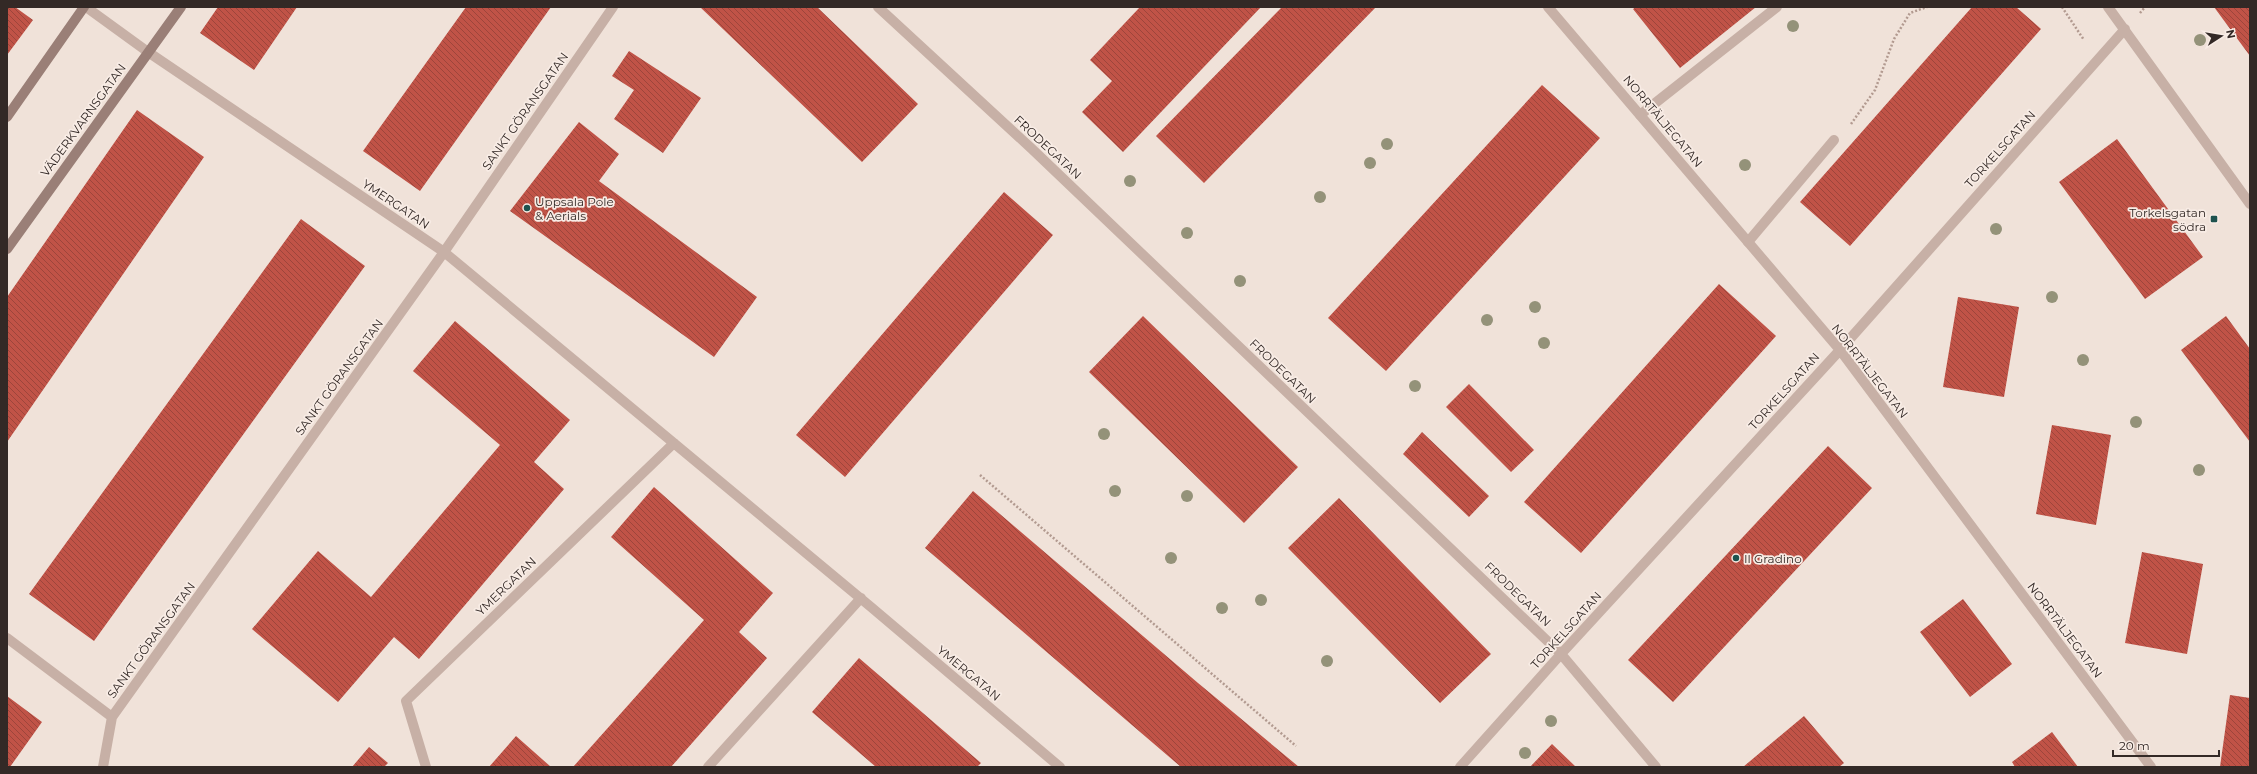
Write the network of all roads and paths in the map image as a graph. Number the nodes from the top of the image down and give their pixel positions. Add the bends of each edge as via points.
1 (85, 7) edge
2 (181, 7) edge
3 (613, 7) edge
4 (878, 7) edge
5 (1548, 7) edge
6 (1777, 7) edge
7 (1927, 7) edge
8 (2062, 7) edge
9 (2108, 7) edge
10 (2125, 29) junction
11 (148, 52) junction
12 (2097, 59) junction
13 (1640, 115) junction
14 (7, 117) edge
15 (1834, 140) joint
16 (2250, 204) edge
17 (1748, 242) junction
18 (7, 249) edge
19 (444, 252) junction
20 (1840, 350) junction
21 (674, 443) junction
22 (980, 475) dead end
23 (861, 598) junction
24 (7, 638) edge
25 (1561, 654) junction
26 (112, 717) junction
27 (1296, 746) dead end
28 (103, 767) edge
29 (426, 767) edge
30 (708, 767) edge
31 (1060, 767) edge
32 (1460, 767) edge
33 (1656, 767) edge
34 (2151, 767) edge

1 - 11 street, YMERGATAN
1 - 14 main road
2 - 11 main road, VÄDERKVARNSGATAN
3 - 19 street, SANKT GÖRANSGATAN
4 - 25 street, FRODEGATAN via 1032,149
5 - 13 street, NORRTÄLJEGATAN
6 - 13 street
7 - 15 path via 1910,13 1894,39 1875,90 1854,122
8 - 12 path
9 - 10 street
10 - 12 street, TORKELSGATAN
10 - 16 street
11 - 18 main road, VÄDERKVARNSGATAN
11 - 19 street, YMERGATAN
12 - 20 street, TORKELSGATAN
13 - 17 street, NORRTÄLJEGATAN
15 - 17 street
17 - 20 street, NORRTÄLJEGATAN
19 - 21 street, YMERGATAN
19 - 26 street, SANKT GÖRANSGATAN
20 - 25 street, TORKELSGATAN
20 - 34 street, NORRTÄLJEGATAN
21 - 23 street, YMERGATAN
21 - 29 street, YMERGATAN via 406,700
22 - 27 path
23 - 30 street
23 - 31 street, YMERGATAN
24 - 26 street
25 - 32 street, TORKELSGATAN
25 - 33 street, FRODEGATAN
26 - 28 street, SANKT GÖRANSGATAN

